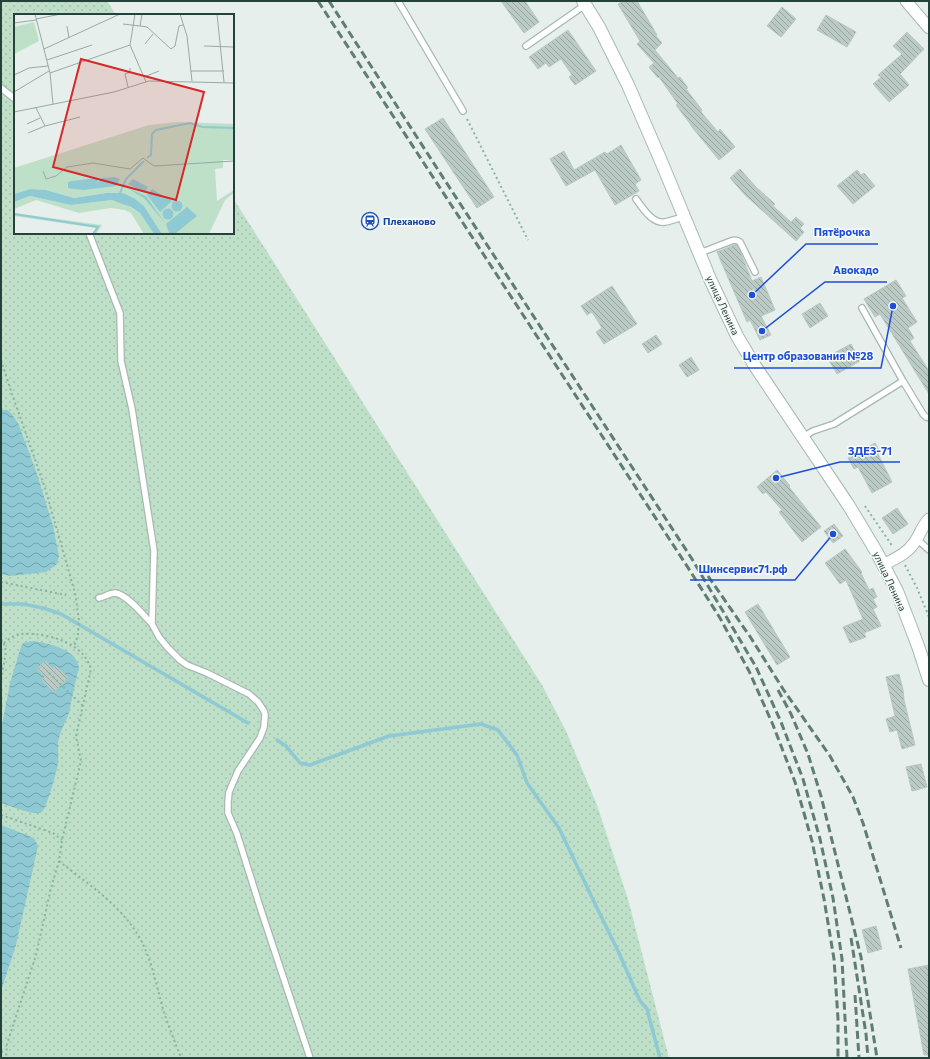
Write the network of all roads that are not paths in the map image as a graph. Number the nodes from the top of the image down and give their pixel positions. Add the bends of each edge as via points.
1 (398, 1) edge
2 (906, 1) edge
3 (584, 3) edge
4 (929, 28) edge
5 (526, 46) dead end
6 (1, 88) edge
7 (14, 98) edge
8 (463, 111) road end
9 (636, 199) dead end
10 (684, 217) junction
11 (88, 234) edge
12 (699, 253) junction
13 (755, 272) dead end
14 (862, 308) dead end
15 (903, 381) junction
16 (929, 418) edge
17 (802, 438) junction
18 (929, 519) edge
19 (917, 539) junction
20 (929, 550) edge
21 (883, 565) junction
22 (99, 598) dead end
23 (152, 624) junction
24 (929, 680) edge
25 (310, 1058) edge

1 - 8 lane
2 - 4 street
3 - 5 lane
3 - 10 main road, улица Ленина via 628,85
6 - 7 lane
9 - 10 lane via 651,218 657,221 664,222
10 - 12 main road, улица Ленина
11 - 23 lane via 120,314 121,361 132,409 154,551
12 - 13 lane via 731,241 738,241
12 - 17 main road, улица Ленина via 737,336
14 - 15 lane
15 - 16 lane via 923,414
15 - 17 lane via 834,424 813,431
17 - 21 main road, улица Ленина via 849,506
18 - 19 street
19 - 20 lane
19 - 21 street via 911,548
21 - 24 main road, улица Ленина via 897,591
22 - 23 lane via 115,594 122,596
23 - 25 lane via 159,637 180,660 249,694 264,711 264,727 238,771 229,792 228,813

